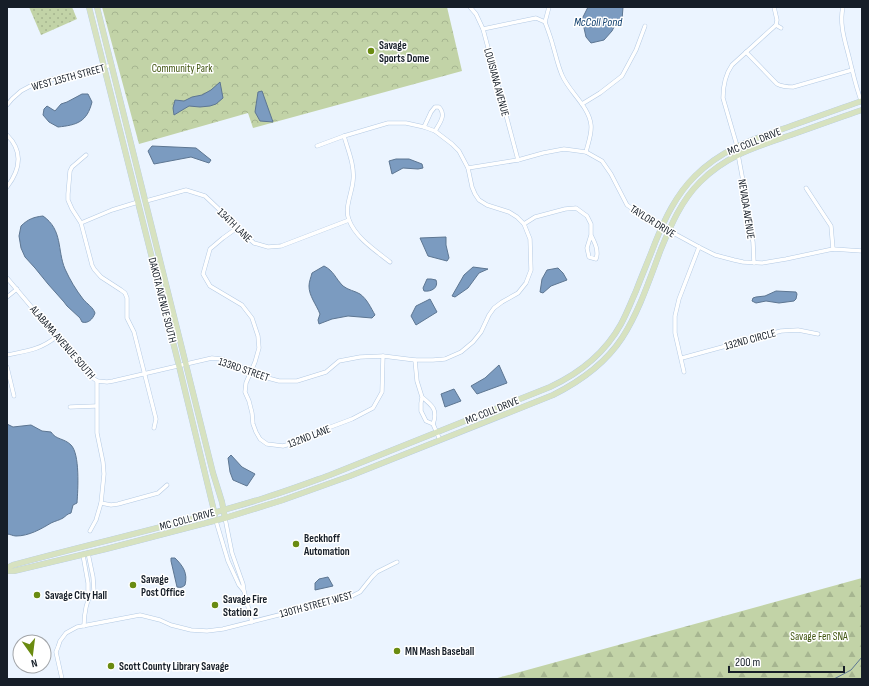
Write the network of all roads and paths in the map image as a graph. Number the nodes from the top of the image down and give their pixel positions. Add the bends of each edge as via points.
1 (89, 7) edge
2 (97, 7) edge
3 (470, 7) edge
4 (549, 7) edge
5 (774, 7) edge
6 (843, 7) edge
7 (545, 22) junction
8 (776, 24) junction
9 (645, 26) dead end
10 (782, 28) dead end
11 (483, 29) junction
12 (746, 52) junction
13 (112, 65) junction
14 (104, 67) junction
15 (852, 70) junction
16 (862, 102) edge
17 (582, 104) junction
18 (7, 105) edge
19 (862, 110) edge
20 (424, 127) junction
21 (434, 131) junction
22 (7, 135) edge
23 (344, 136) junction
24 (317, 146) dead end
25 (736, 146) junction
26 (586, 152) junction
27 (738, 154) junction
28 (86, 156) dead end
29 (518, 160) junction
30 (468, 168) junction
31 (7, 187) edge
32 (806, 188) dead end
33 (146, 201) junction
34 (138, 202) junction
35 (349, 220) junction
36 (81, 223) junction
37 (524, 224) junction
38 (662, 227) junction
39 (237, 228) junction
40 (669, 231) junction
41 (591, 235) junction
42 (699, 247) junction
43 (833, 249) junction
44 (862, 251) edge
45 (390, 262) dead end
46 (754, 263) junction
47 (7, 278) edge
48 (17, 289) junction
49 (7, 297) edge
50 (818, 334) dead end
51 (56, 337) junction
52 (7, 355) edge
53 (383, 356) junction
54 (682, 358) junction
55 (416, 360) junction
56 (187, 364) junction
57 (179, 366) junction
58 (7, 367) edge
59 (251, 372) junction
60 (684, 372) dead end
61 (145, 374) junction
62 (97, 381) junction
63 (14, 396) dead end
64 (422, 397) junction
65 (96, 406) junction
66 (70, 407) dead end
67 (433, 424) junction
68 (154, 428) dead end
69 (437, 432) junction
70 (440, 440) junction
71 (167, 486) dead end
72 (101, 503) junction
73 (223, 510) junction
74 (214, 512) junction
75 (224, 518) junction
76 (216, 521) junction
77 (90, 531) dead end
78 (85, 554) junction
79 (397, 562) dead end
80 (7, 568) edge
81 (7, 571) edge
82 (244, 591) junction
83 (90, 594) junction
84 (252, 622) junction
85 (84, 626) junction
86 (62, 679) edge

1 - 14 main road, DAKOTA AVENUE SOUTH
2 - 13 main road, DAKOTA AVENUE SOUTH
3 - 11 street, LOUISIANA AVENUE
4 - 7 street
5 - 8 street
6 - 15 street via 842,26
7 - 11 street via 536,18
7 - 17 street via 563,77
8 - 10 street
8 - 12 street
9 - 17 street via 622,76
11 - 29 street, LOUISIANA AVENUE
12 - 15 street via 777,84 787,87
12 - 25 street via 728,70 723,91
13 - 14 street, WEST 135TH STREET
13 - 33 main road, DAKOTA AVENUE SOUTH
14 - 18 street, WEST 135TH STREET via 36,83 21,91
14 - 34 main road, DAKOTA AVENUE SOUTH
15 - 16 street
16 - 25 main road, MC COLL DRIVE
17 - 26 street via 592,125
19 - 27 main road, MC COLL DRIVE
20 - 21 street
20 - 21 street via 431,112 435,107 439,107 443,115
20 - 23 street via 406,122 388,122
21 - 30 street via 448,140
22 - 31 street via 15,145 18,164 15,175
23 - 24 street
23 - 35 street via 354,180 349,203
25 - 38 main road, MC COLL DRIVE via 694,177 677,198
26 - 29 street, TAYLOR DRIVE via 564,149
26 - 38 street, TAYLOR DRIVE via 602,161 627,205
27 - 40 main road, MC COLL DRIVE via 700,182 683,204
27 - 46 street, NEVADA AVENUE via 753,242
28 - 36 street via 70,171 68,194 70,205
29 - 30 street, TAYLOR DRIVE
30 - 37 street via 475,194 480,200 509,212
32 - 43 street via 831,226
33 - 39 street, 134TH LANE via 186,190 205,196
33 - 56 main road, DAKOTA AVENUE SOUTH
34 - 36 street
34 - 57 main road, DAKOTA AVENUE SOUTH
35 - 39 street, 134TH LANE via 281,246 268,247 254,243
35 - 45 street via 364,241
36 - 61 street via 94,269 101,277 125,293 128,318
37 - 41 street via 535,217 565,208 576,208 587,216 591,224
37 - 55 street, 133RD STREET via 530,239 531,270 526,283 518,293 494,308 474,342 461,352 446,359
38 - 40 street, TAYLOR DRIVE
38 - 69 main road, MC COLL DRIVE via 621,324 594,359 578,372 550,387
39 - 59 street, 132ND LANE via 210,249 203,274 210,286 242,305 252,318 258,336 258,348
40 - 42 street, TAYLOR DRIVE
40 - 70 main road, MC COLL DRIVE via 632,321 618,344 599,366 579,381 553,395
41 - 41 street via 587,248 589,257 596,259 598,254
42 - 46 street, TAYLOR DRIVE via 724,258
42 - 54 street via 675,316 675,333
43 - 44 street, TAYLOR DRIVE
43 - 46 street, TAYLOR DRIVE via 778,261
47 - 48 street, ALABAMA AVENUE SOUTH
48 - 49 street
48 - 51 street, ALABAMA AVENUE SOUTH
50 - 54 street, 132ND CIRCLE via 798,330 781,331
51 - 52 street via 39,348
51 - 62 street, ALABAMA AVENUE SOUTH
53 - 55 street, 133RD STREET
53 - 59 street, 133RD STREET via 339,361 326,372 297,381 280,381
53 - 59 street, 132ND LANE via 382,392 373,408 304,440 283,446 267,444 256,432 249,401 244,392
54 - 60 street
55 - 64 street via 417,381
56 - 57 street, 133RD STREET
56 - 59 street, 133RD STREET via 204,359 222,359
56 - 73 main road, DAKOTA AVENUE SOUTH
57 - 61 street, 133RD STREET
57 - 74 main road, DAKOTA AVENUE SOUTH
58 - 63 street
61 - 62 street, 133RD STREET via 107,382
61 - 68 street via 156,419
62 - 65 street, ALABAMA AVENUE SOUTH
64 - 67 street via 422,411 426,421
64 - 67 street via 432,405 436,416
65 - 66 street
65 - 72 street, ALABAMA AVENUE SOUTH via 97,433 104,468
67 - 69 street
69 - 70 street
69 - 73 main road, MC COLL DRIVE via 330,475
70 - 75 main road, MC COLL DRIVE via 300,495
71 - 72 street via 158,493 118,504
72 - 77 street, ALABAMA AVENUE SOUTH
73 - 74 main road, MC COLL DRIVE
73 - 75 main road, DAKOTA AVENUE SOUTH
74 - 76 main road, DAKOTA AVENUE SOUTH
74 - 80 main road, MC COLL DRIVE
75 - 76 main road, MC COLL DRIVE
75 - 82 street, DAKOTA AVENUE SOUTH
76 - 78 main road, MC COLL DRIVE
76 - 82 street, DAKOTA AVENUE SOUTH via 228,561
78 - 81 main road, MC COLL DRIVE
78 - 83 street
78 - 83 street via 94,583 94,591
79 - 84 street, 130TH STREET WEST via 377,572 360,592 350,597
82 - 84 street, DAKOTA AVENUE SOUTH
83 - 85 street
84 - 85 street, 130TH STREET WEST via 200,632 140,615
85 - 86 street, 130TH STREET WEST via 66,633 60,641 56,652

